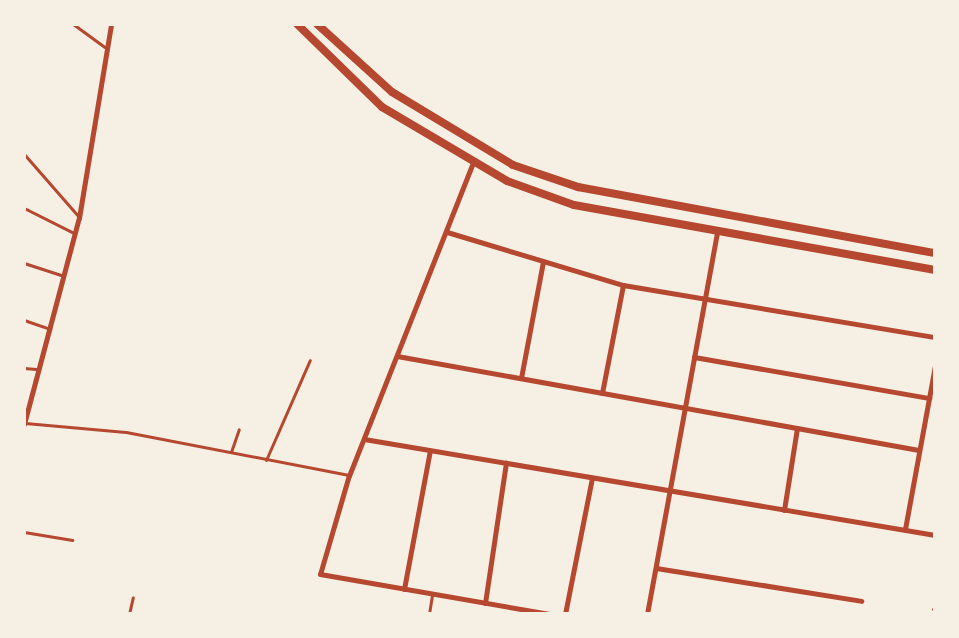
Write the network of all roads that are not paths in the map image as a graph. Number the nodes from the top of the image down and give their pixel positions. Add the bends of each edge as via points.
1 (73, 24) edge
2 (111, 24) edge
3 (297, 24) edge
4 (317, 24) edge
5 (108, 49) junction
6 (392, 92) junction
7 (382, 107) junction
8 (24, 154) edge
9 (472, 165) junction
10 (678, 207) junction
11 (24, 208) edge
12 (79, 218) junction
13 (675, 224) junction
14 (447, 232) junction
15 (717, 232) junction
16 (74, 233) junction
17 (935, 253) edge
18 (543, 262) junction
19 (24, 263) edge
20 (935, 270) edge
21 (64, 276) junction
22 (623, 285) junction
23 (705, 299) junction
24 (24, 320) edge
25 (50, 329) junction
26 (935, 337) edge
27 (397, 356) junction
28 (694, 357) junction
29 (310, 360) dead end
30 (935, 366) edge
31 (24, 368) edge
32 (36, 369) junction
33 (521, 378) junction
34 (602, 393) junction
35 (929, 398) junction
36 (685, 408) junction
37 (24, 424) edge
38 (797, 428) junction
39 (239, 429) dead end
40 (364, 439) junction
41 (430, 450) junction
42 (919, 450) junction
43 (231, 453) junction
44 (266, 460) junction
45 (506, 463) junction
46 (349, 475) junction
47 (592, 478) junction
48 (670, 491) junction
49 (784, 510) junction
50 (905, 529) junction
51 (24, 532) edge
52 (935, 535) edge
53 (72, 540) dead end
54 (656, 568) junction
55 (404, 589) junction
56 (432, 593) junction
57 (133, 597) dead end
58 (861, 601) dead end
59 (485, 603) junction
60 (129, 614) edge
61 (429, 614) edge
62 (550, 614) edge
63 (565, 614) edge
64 (647, 614) edge

1 - 5 lane
2 - 5 street
3 - 7 main road
4 - 6 main road
5 - 12 street
6 - 7 main road
6 - 10 main road via 513,165
7 - 9 main road
8 - 12 lane
9 - 13 main road via 574,205
9 - 14 street
10 - 13 main road
10 - 17 main road
11 - 16 lane
12 - 16 street
13 - 15 main road
14 - 18 street
14 - 27 street
15 - 20 main road
15 - 23 street
16 - 21 street
18 - 22 street
18 - 33 street
19 - 21 lane
21 - 25 street
22 - 23 street
22 - 34 street
23 - 26 street
23 - 28 street
24 - 25 lane
25 - 32 street
27 - 33 street
27 - 40 street
28 - 35 street
28 - 36 street
29 - 44 lane
30 - 35 street
31 - 32 lane
32 - 37 street
33 - 34 street
34 - 36 street
35 - 42 street
36 - 38 street
36 - 48 street
37 - 43 lane via 126,432
38 - 42 street
38 - 49 street
39 - 43 lane
40 - 41 street
40 - 46 street
41 - 45 street
41 - 55 street
42 - 50 street
43 - 44 lane
44 - 46 lane
45 - 47 street
45 - 59 street
46 - 55 street via 320,574
47 - 48 street
47 - 63 street
48 - 49 street
48 - 54 street
49 - 50 street
50 - 52 street
51 - 53 lane
54 - 58 street
54 - 64 street
55 - 56 street
56 - 59 street
56 - 61 lane
57 - 60 lane
59 - 62 street

